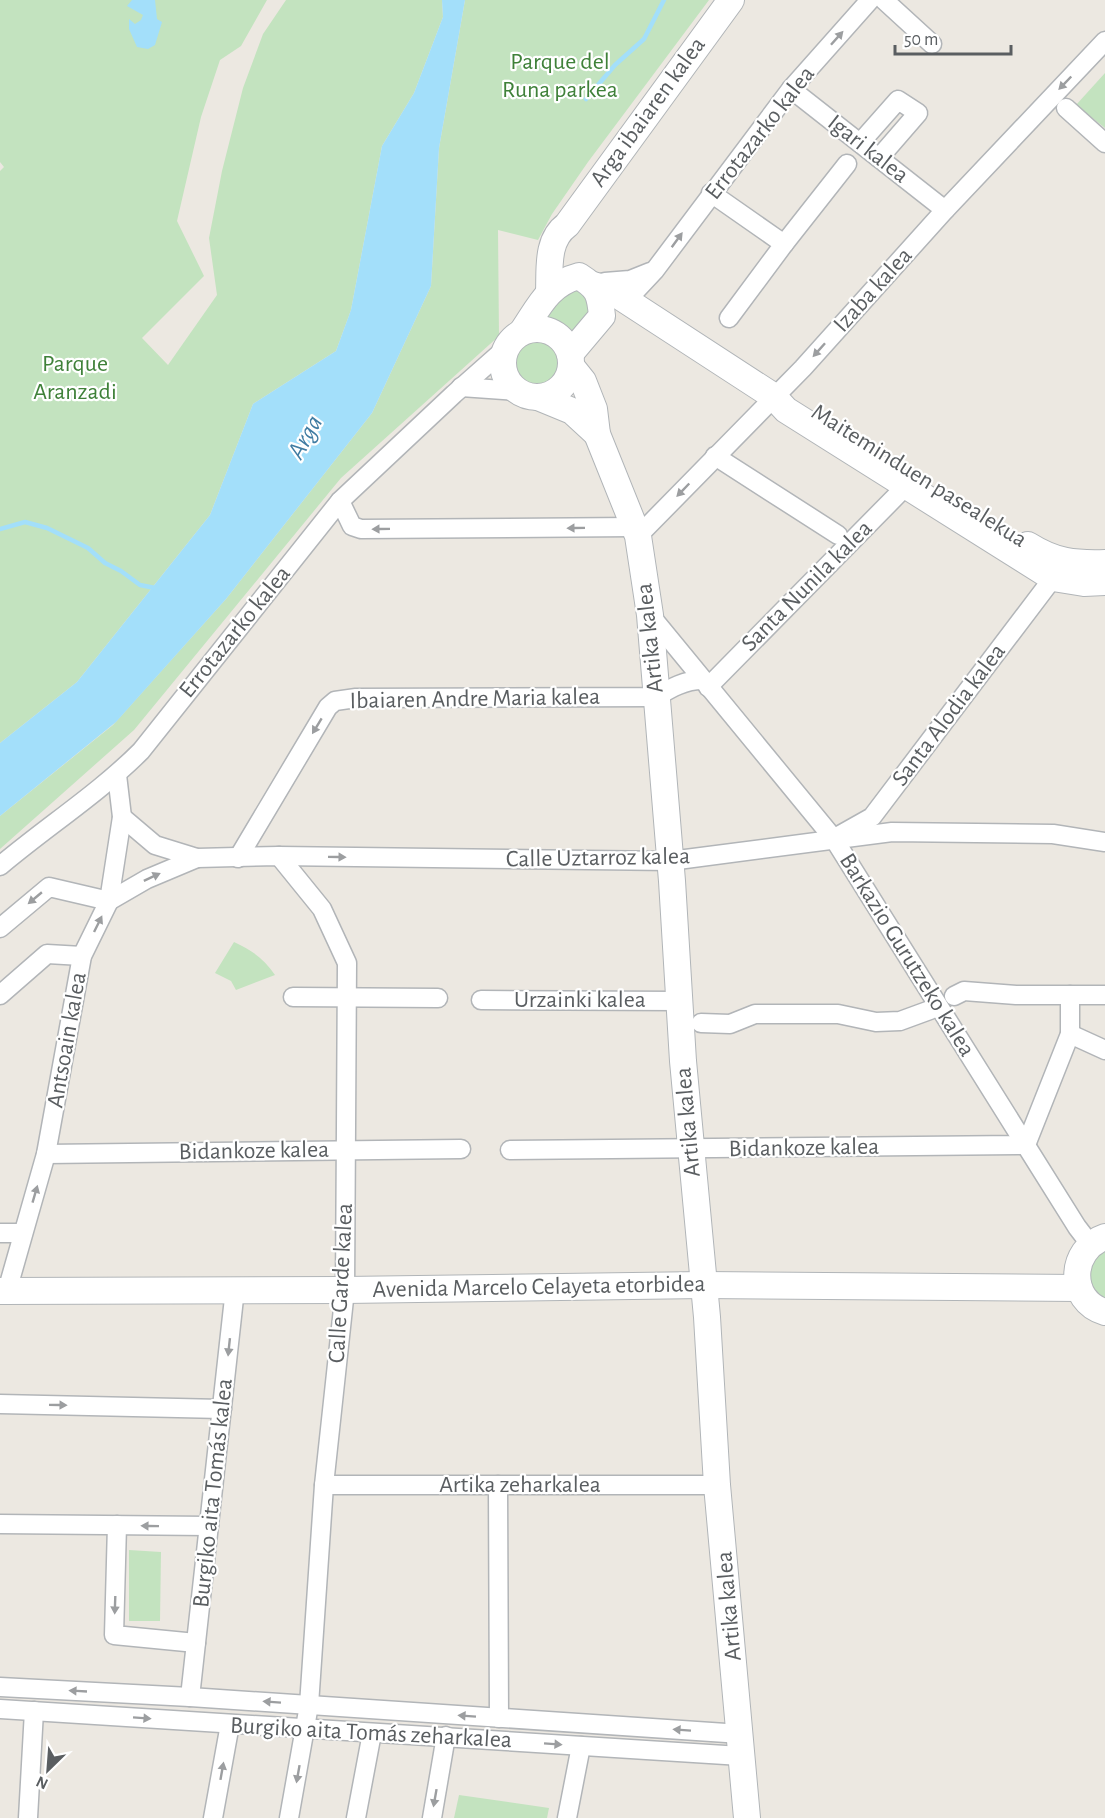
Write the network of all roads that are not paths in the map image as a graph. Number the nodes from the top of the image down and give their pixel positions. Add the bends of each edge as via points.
1 (731, 0) edge
2 (870, 0) edge
3 (884, 0) edge
4 (1105, 41) edge
5 (932, 44) dead end
6 (791, 89) junction
7 (1066, 108) dead end
8 (860, 143) junction
9 (1105, 143) edge
10 (879, 158) junction
11 (848, 164) dead end
12 (711, 193) junction
13 (945, 210) junction
14 (567, 225) junction
15 (784, 244) junction
16 (655, 270) junction
17 (586, 281) junction
18 (549, 292) junction
19 (626, 301) junction
20 (602, 316) junction
21 (729, 318) dead end
22 (514, 340) junction
23 (570, 360) junction
24 (461, 387) junction
25 (528, 394) junction
26 (773, 396) junction
27 (597, 434) junction
28 (715, 456) junction
29 (907, 485) junction
30 (340, 501) junction
31 (636, 531) junction
32 (838, 535) dead end
33 (1105, 563) edge
34 (1059, 570) junction
35 (1105, 582) edge
36 (650, 615) junction
37 (705, 684) junction
38 (656, 697) junction
39 (117, 775) junction
40 (123, 817) junction
41 (834, 839) junction
42 (1105, 842) edge
43 (279, 856) junction
44 (197, 858) junction
45 (238, 858) junction
46 (670, 861) junction
47 (0, 866) edge
48 (109, 901) junction
49 (0, 928) edge
50 (82, 956) junction
51 (0, 995) edge
52 (1071, 995) junction
53 (1105, 995) edge
54 (954, 996) dead end
55 (293, 997) dead end
56 (347, 997) junction
57 (438, 998) dead end
58 (481, 1000) dead end
59 (679, 1000) junction
60 (930, 1010) dead end
61 (700, 1023) dead end
62 (1070, 1034) junction
63 (1105, 1050) edge
64 (1026, 1145) junction
65 (461, 1149) dead end
66 (690, 1149) junction
67 (346, 1150) junction
68 (510, 1150) dead end
69 (46, 1154) junction
70 (0, 1233) edge
71 (23, 1233) junction
72 (1098, 1241) edge
73 (703, 1285) junction
74 (235, 1288) junction
75 (1079, 1288) junction
76 (345, 1290) junction
77 (2, 1296) edge
78 (1105, 1312) edge
79 (0, 1404) edge
80 (222, 1409) junction
81 (324, 1485) junction
82 (498, 1485) junction
83 (717, 1485) junction
84 (0, 1524) edge
85 (117, 1525) junction
86 (209, 1526) junction
87 (196, 1644) junction
88 (0, 1687) edge
89 (190, 1696) junction
90 (309, 1705) junction
91 (0, 1709) edge
92 (34, 1711) junction
93 (499, 1718) junction
94 (230, 1724) junction
95 (306, 1729) junction
96 (372, 1733) junction
97 (446, 1736) junction
98 (741, 1745) junction
99 (581, 1746) junction
100 (28, 1818) edge
101 (213, 1818) edge
102 (289, 1818) edge
103 (356, 1818) edge
104 (432, 1818) edge
105 (567, 1818) edge
106 (747, 1818) edge

1 - 14 street, Arga ibaiaren kalea
6 -> 2 street, Errotazarko kalea
3 - 5 street
4 -> 13 street, Izaba kalea
6 - 8 street, Igari kalea
6 - 12 street, Errotazarko kalea
7 - 9 street
8 - 10 street, Igari kalea
8 - 10 street via 898,99 918,113
10 - 13 street, Igari kalea
11 - 15 street
12 - 15 street
16 -> 12 street, Errotazarko kalea
13 -> 26 street, Izaba kalea via 803,368
14 - 17 street via 571,261
14 - 18 street, Arga ibaiaren kalea via 558,231 550,250
15 - 21 street
16 - 17 street, Errotazarko kalea via 630,280
16 - 19 street, Errotazarko kalea
17 - 18 street, Errotazarko kalea via 564,280
17 - 19 street, Maiteminduen pasealekua
17 - 20 street via 600,298
18 - 22 street, Errotazarko kalea
19 - 20 street, Errotazarko kalea
19 - 26 street, Maiteminduen pasealekua
20 - 23 street, Errotazarko kalea
22 - 23 street via 534,329 546,330 565,344
22 - 24 street, Errotazarko kalea
22 - 25 street via 503,360 504,372 509,383
23 - 25 street via 567,378 560,388 550,394
23 - 27 street, Artika kalea via 594,410
24 - 25 street
24 - 30 street, Errotazarko kalea
25 - 27 street, Artika kalea via 572,411
26 - 28 street, Izaba kalea
26 - 29 street, Maiteminduen pasealekua via 786,410
26 - 34 street, Maiteminduen pasealekua via 796,398 1040,553
27 - 31 street, Artika kalea
28 -> 31 street, Izaba kalea
28 - 32 street
29 - 34 street, Maiteminduen pasealekua
29 - 37 street, Santa Nunila kalea
31 -> 30 street via 361,529 352,526
30 - 39 street, Errotazarko kalea via 141,752
31 - 36 street, Artika kalea
33 - 34 street
34 - 35 street via 1084,583
34 - 41 street, Santa Alodia kalea via 872,817
36 - 37 street, Barkazio Gurutzeko kalea
36 - 38 street, Artika kalea
37 - 38 street via 690,680
37 - 41 street, Barkazio Gurutzeko kalea
38 -> 45 street, Ibaiaren Andre Maria kalea via 335,701
38 - 46 street, Artika kalea
39 - 40 street, Antsoain kalea
39 - 47 street, Errotazarko kalea
40 - 44 street, Calle Uztarroz kalea via 155,845
40 - 48 street, Antsoain kalea
41 - 42 street, Calle Uztarroz kalea via 892,832 1053,834
41 - 46 street, Calle Uztarroz kalea
41 - 64 street, Barkazio Gurutzeko kalea
43 - 45 street, Calle Uztarroz kalea
43 -> 46 street, Calle Uztarroz kalea
43 - 56 street, Calle Garde kalea via 322,909 347,963
44 - 45 street, Calle Uztarroz kalea
48 -> 44 street, Calle Uztarroz kalea via 147,879
46 - 59 street, Artika kalea
48 -> 49 street via 49,887
50 -> 48 street, Antsoain kalea
50 - 51 street via 47,954
50 - 69 street, Antsoain kalea
52 - 53 street
52 - 54 street via 964,991
52 - 62 street
55 - 56 street
56 - 57 street
56 - 67 street, Calle Garde kalea
58 - 59 street, Urzainki kalea
59 - 66 street, Artika kalea
60 - 61 street via 900,1021 876,1022 838,1014 755,1014 730,1024
62 - 63 street
62 - 64 street
64 - 66 street, Bidankoze kalea
64 - 72 street, Barkazio Gurutzeko kalea via 1077,1227
65 - 67 street, Bidankoze kalea
66 - 68 street, Bidankoze kalea
66 - 73 street, Artika kalea
67 - 69 street, Bidankoze kalea
67 - 76 street, Calle Garde kalea
71 -> 69 street, Antsoain kalea
70 - 71 street
71 - 77 street, Antsoain kalea
72 - 75 street via 1082,1254 1076,1276
73 - 75 street, Avenida Marcelo Celayeta etorbidea
73 - 76 street, Avenida Marcelo Celayeta etorbidea
73 - 83 street, Artika kalea
74 - 76 street, Avenida Marcelo Celayeta etorbidea
74 - 77 street, Avenida Marcelo Celayeta etorbidea
74 -> 80 street, Burgiko aita Tomás kalea
75 - 78 street via 1087,1301
76 - 81 street, Calle Garde kalea
79 -> 80 street
80 - 86 street, Burgiko aita Tomás kalea
81 - 82 street, Artika zeharkalea
81 - 90 street, Calle Garde kalea
82 - 83 street, Artika zeharkalea
82 - 93 street
83 - 98 street, Artika kalea
84 - 85 street
86 -> 85 street
85 -> 87 street via 114,1635
86 - 87 street, Burgiko aita Tomás kalea
87 - 89 street, Burgiko aita Tomás kalea
89 -> 88 street, Burgiko aita Tomás zeharkalea
90 -> 89 street, Burgiko aita Tomás zeharkalea
93 -> 90 street, Burgiko aita Tomás zeharkalea
90 - 95 street, Calle Garde kalea
91 - 92 street, Burgiko aita Tomás zeharkalea
92 -> 94 street, Burgiko aita Tomás zeharkalea
92 - 100 street
98 -> 93 street, Burgiko aita Tomás zeharkalea
94 - 95 street, Burgiko aita Tomás zeharkalea
101 -> 94 street
95 - 96 street, Burgiko aita Tomás zeharkalea
95 -> 102 street, Calle Garde kalea
96 - 97 street, Burgiko aita Tomás zeharkalea
96 - 103 street
97 -> 99 street, Burgiko aita Tomás zeharkalea
97 -> 104 street
98 - 99 street, Burgiko aita Tomás zeharkalea
98 - 106 street, Artika kalea
99 - 105 street

